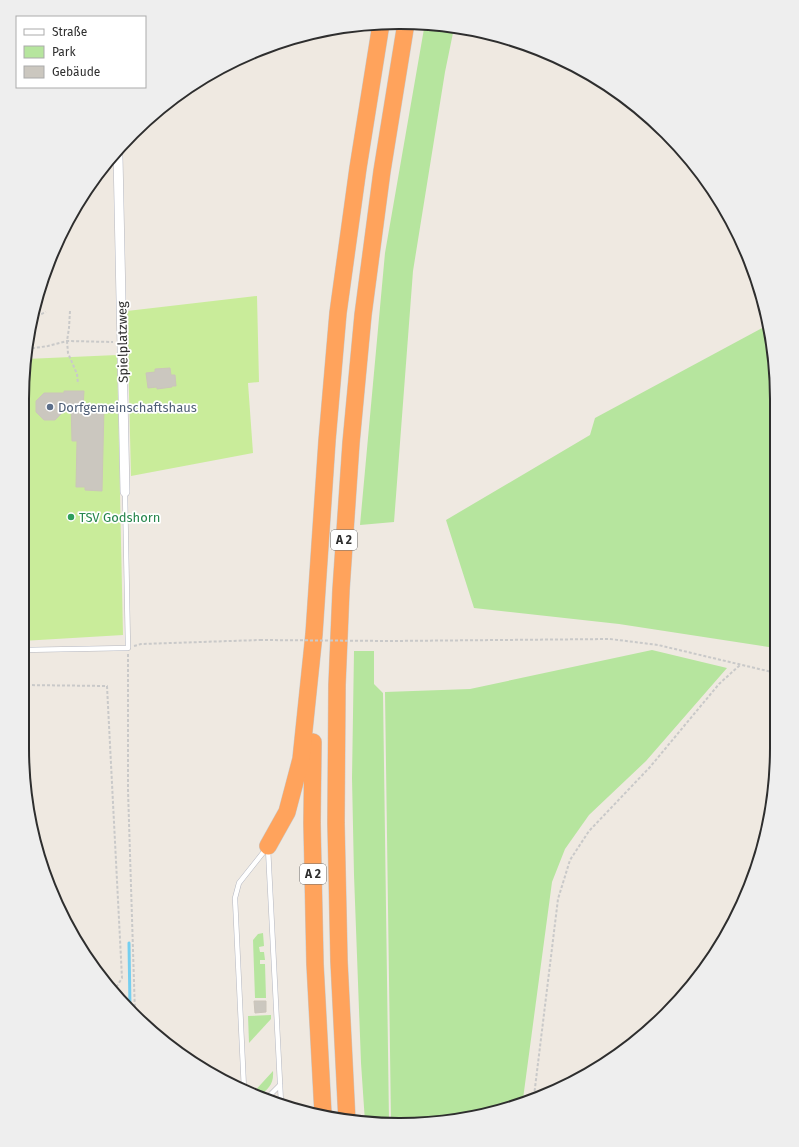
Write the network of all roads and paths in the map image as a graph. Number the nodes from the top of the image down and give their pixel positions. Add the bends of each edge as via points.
1 (405, 29) edge
2 (380, 30) edge
3 (118, 159) edge
4 (70, 311) dead end
5 (46, 312) dead end
6 (39, 315) edge
7 (67, 341) junction
8 (122, 343) junction
9 (32, 348) edge
10 (78, 384) dead end
11 (125, 492) joint
12 (314, 634) junction
13 (128, 648) junction
14 (29, 650) edge
15 (740, 665) junction
16 (770, 672) edge
17 (29, 685) edge
18 (268, 846) junction
19 (117, 986) dead end
20 (135, 1006) edge
21 (244, 1084) edge
22 (280, 1085) junction
23 (534, 1092) edge
24 (270, 1095) edge
25 (281, 1098) edge
26 (323, 1110) edge
27 (347, 1114) edge

1 - 27 highway, A 2 via 382,171 363,314 341,590 336,823 339,961
2 - 12 highway, A 2 via 338,313
3 - 8 street, Spielplatzweg
4 - 7 path
5 - 6 path
7 - 8 path
7 - 9 path
7 - 10 path via 68,353 77,374
8 - 11 street, Spielplatzweg
11 - 13 lane, Spielplatzweg
12 - 18 highway via 301,759 287,812
12 - 26 highway, A 2 via 312,823 315,964
13 - 14 lane
13 - 15 path, bridge via 140,644 260,640 390,642 610,639 658,645
13 - 20 path via 128,790
15 - 16 path
15 - 23 path via 719,684 650,767 589,831 570,860 558,899
17 - 19 path via 107,686 122,978
18 - 21 lane via 239,883 235,898
18 - 22 lane
22 - 24 lane
22 - 25 lane

